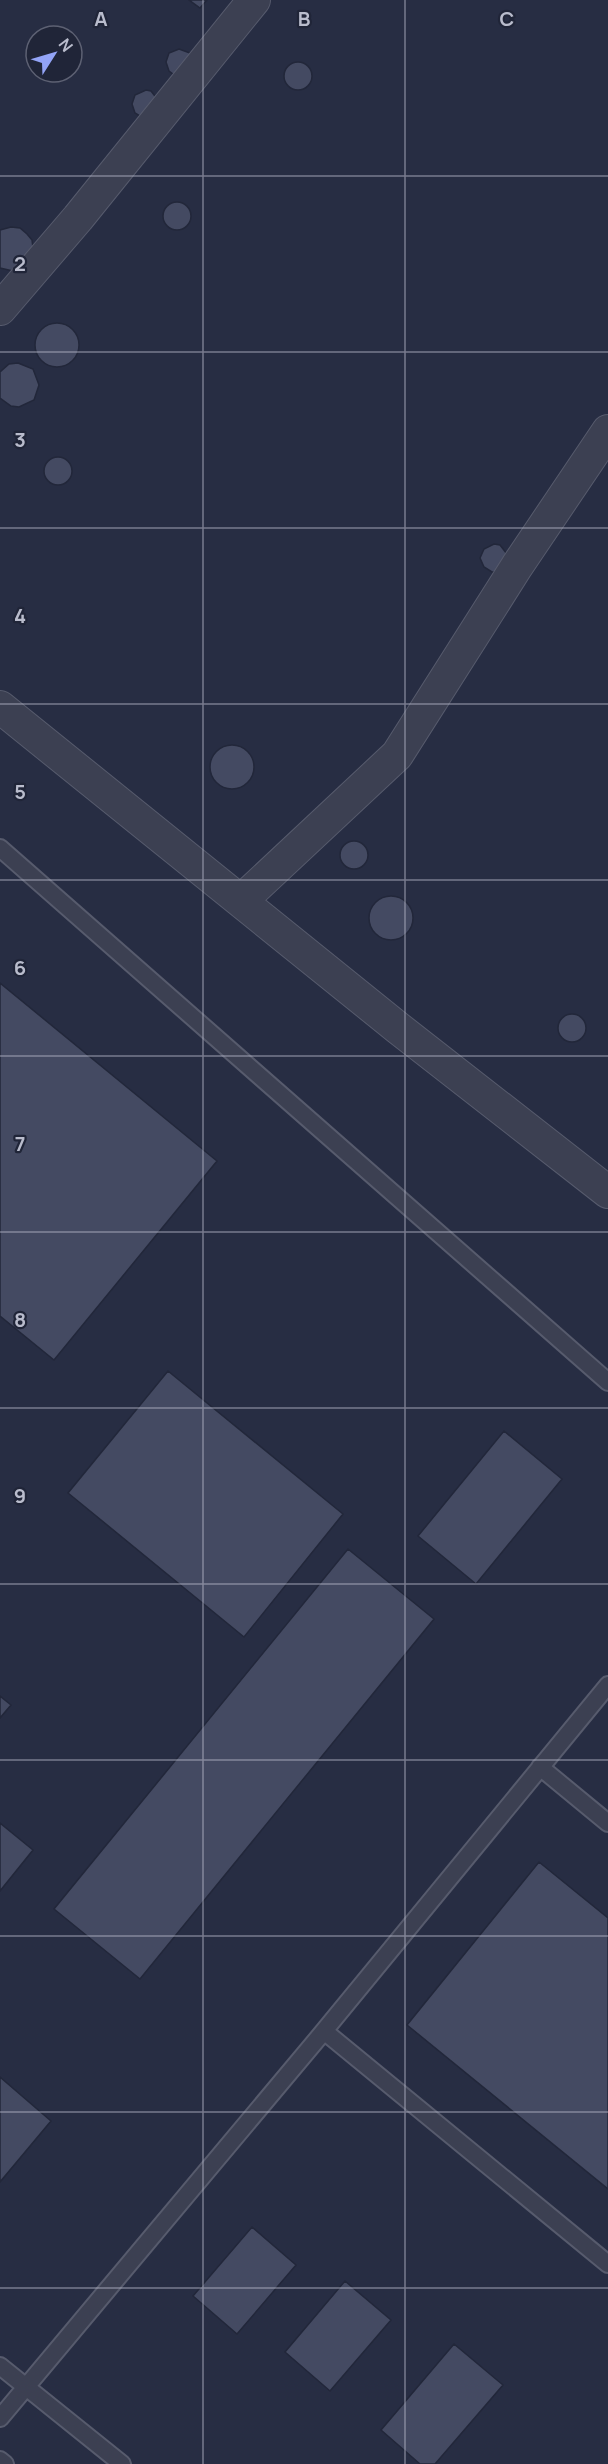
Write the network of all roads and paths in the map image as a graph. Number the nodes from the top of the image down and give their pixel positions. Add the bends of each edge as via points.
1 (254, 0) edge
2 (0, 309) edge
3 (608, 431) edge
4 (0, 707) edge
5 (0, 848) edge
6 (241, 901) junction
7 (608, 1192) edge
8 (608, 1382) edge
9 (608, 1685) edge
10 (540, 1767) junction
11 (608, 1823) edge
12 (324, 2031) junction
13 (608, 2264) edge
14 (0, 2366) edge
15 (26, 2387) junction
16 (0, 2418) edge
17 (0, 2460) edge
18 (5, 2464) edge
19 (122, 2464) edge

1 - 2 street
3 - 6 street via 397,755
4 - 6 street
5 - 8 lane
6 - 7 street
9 - 10 lane
10 - 11 lane
10 - 12 lane
12 - 13 lane
12 - 15 lane
14 - 15 lane
15 - 16 lane
15 - 19 lane
17 - 18 lane

